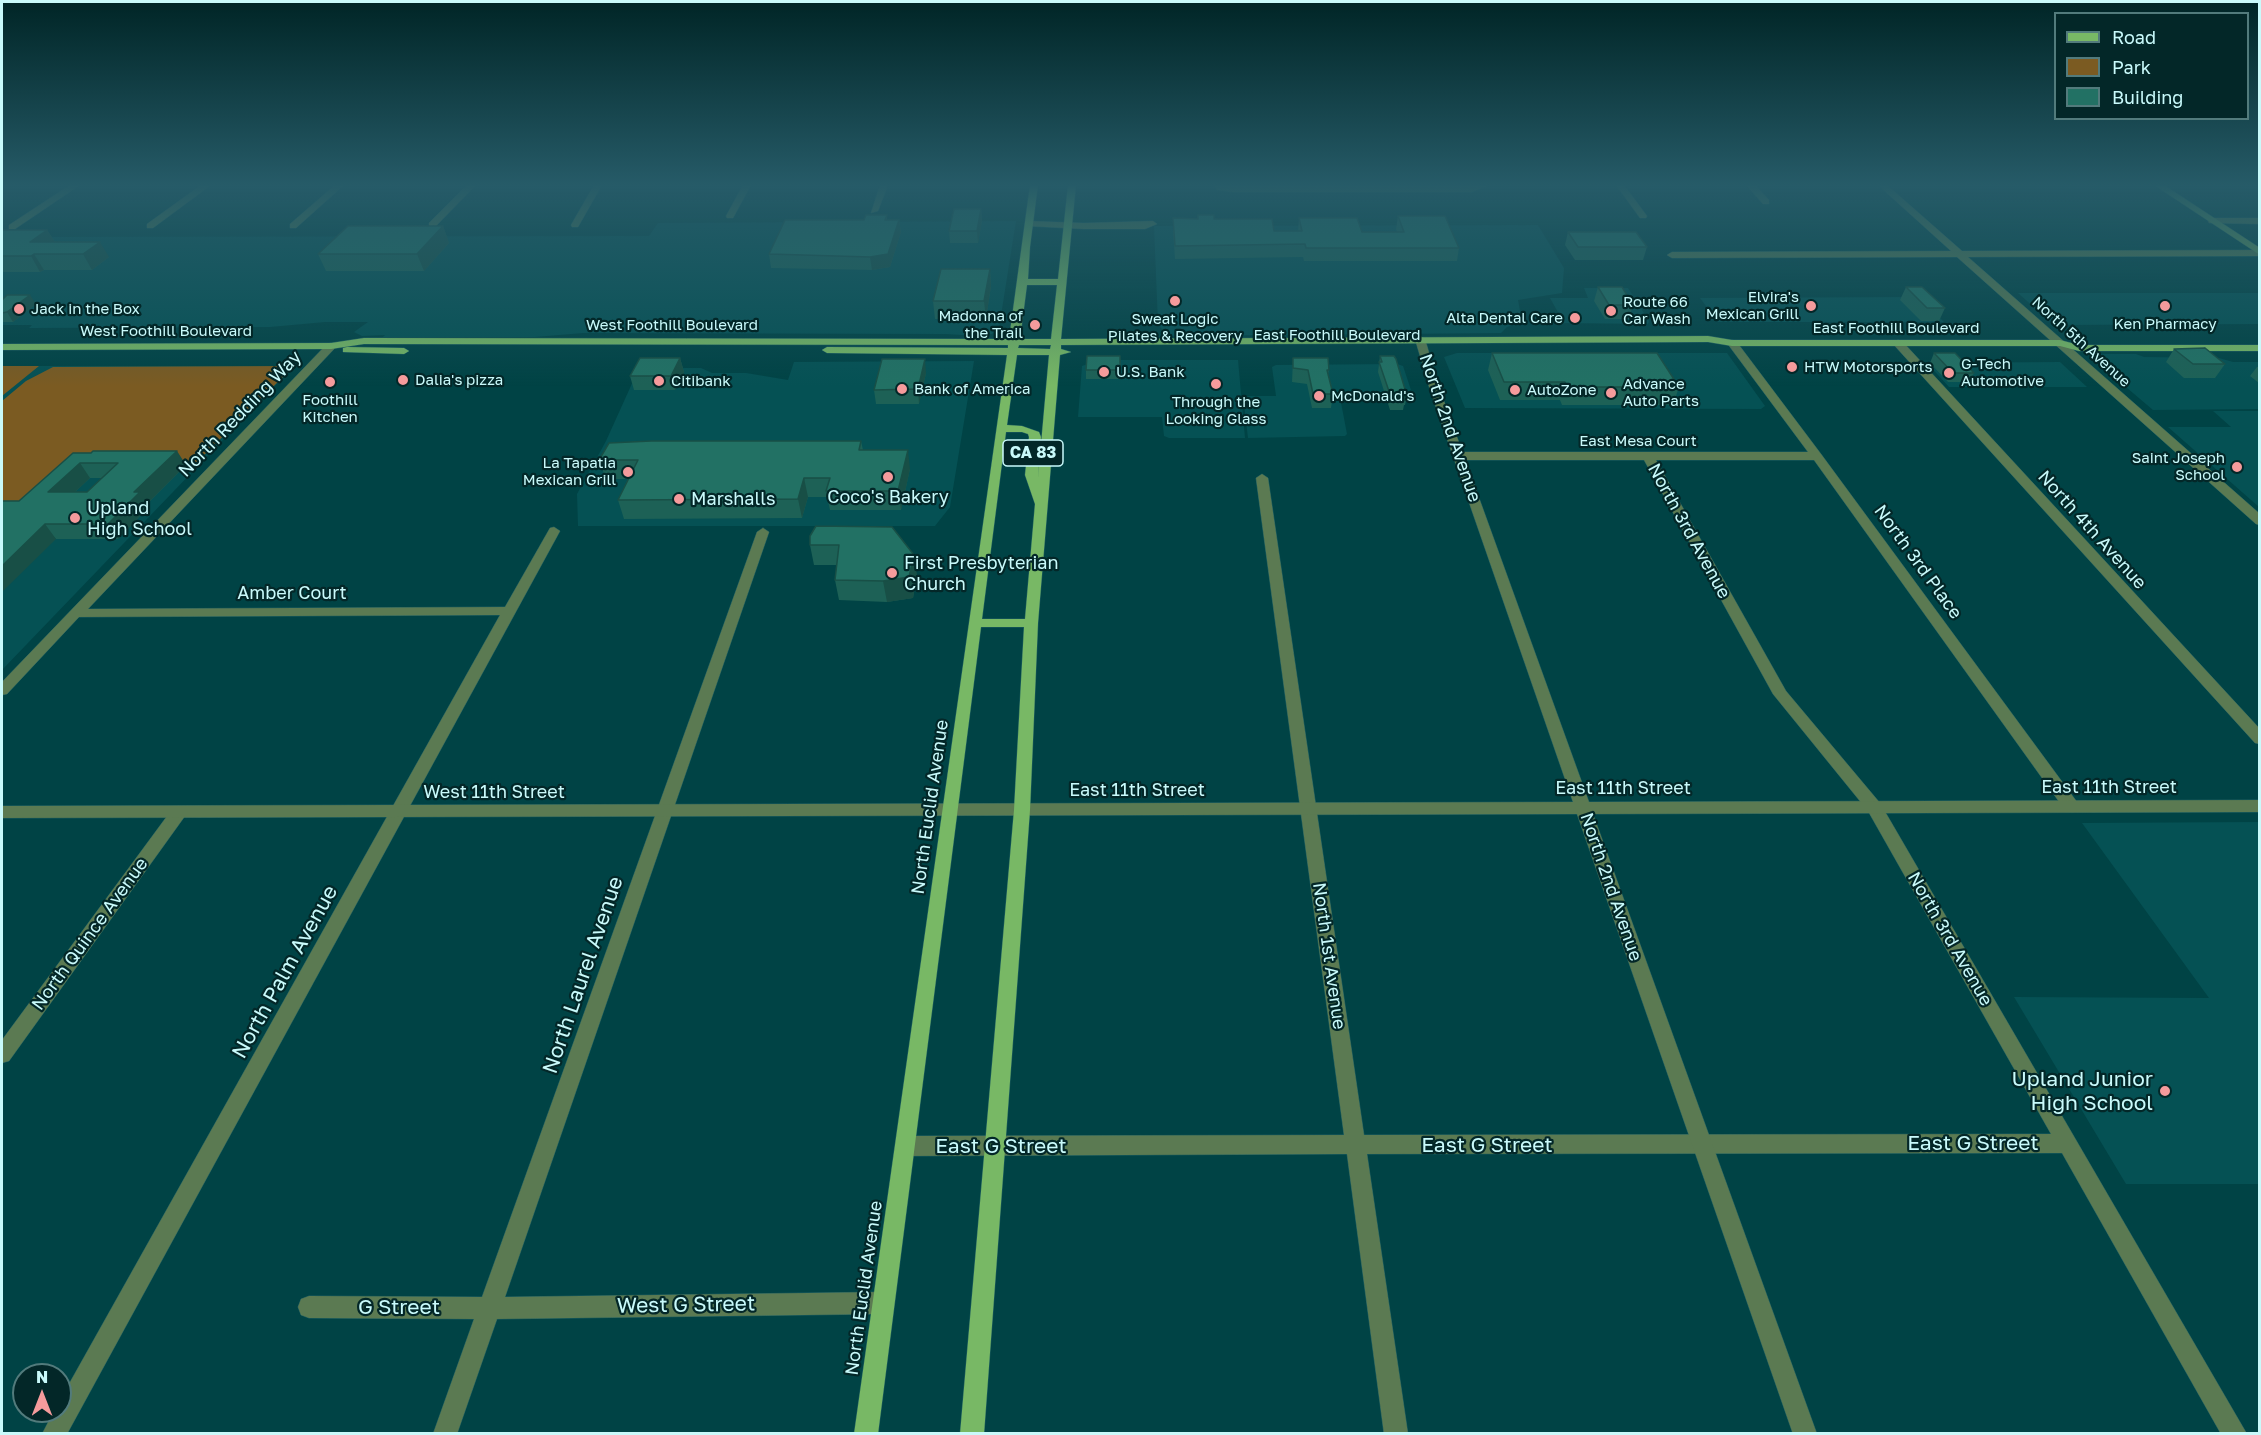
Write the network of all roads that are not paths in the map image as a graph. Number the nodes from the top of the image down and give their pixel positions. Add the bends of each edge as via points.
1 (1026, 252) edge
2 (1066, 252) edge
3 (1957, 252) edge
4 (2259, 252) edge
5 (1959, 254) junction
6 (1672, 255) dead end
7 (1023, 282) junction
8 (1062, 282) junction
9 (2259, 338) edge
10 (746, 340) junction
11 (1732, 343) junction
12 (1898, 343) junction
13 (2060, 343) junction
14 (1421, 344) junction
15 (1014, 345) junction
16 (331, 346) junction
17 (1055, 346) junction
18 (2, 347) edge
19 (2259, 348) edge
20 (634, 350) junction
21 (1000, 428) junction
22 (1459, 456) junction
23 (1648, 456) junction
24 (1817, 456) junction
25 (1262, 478) dead end
26 (1041, 507) junction
27 (2259, 521) edge
28 (554, 531) dead end
29 (764, 532) dead end
30 (75, 612) junction
31 (510, 612) junction
32 (976, 623) junction
33 (1031, 624) junction
34 (2, 690) edge
35 (2259, 739) edge
36 (2071, 806) junction
37 (2259, 806) edge
38 (1874, 807) junction
39 (1583, 808) junction
40 (1309, 809) junction
41 (951, 810) junction
42 (986, 810) joint
43 (1022, 810) junction
44 (400, 811) junction
45 (664, 811) junction
46 (2, 812) edge
47 (178, 812) junction
48 (2, 1055) edge
49 (2067, 1143) junction
50 (1702, 1144) junction
51 (1355, 1145) junction
52 (906, 1146) junction
53 (994, 1146) junction
54 (882, 1303) junction
55 (309, 1307) dead end
56 (490, 1308) junction
57 (54, 1434) edge
58 (445, 1434) edge
59 (866, 1434) edge
60 (972, 1434) edge
61 (1396, 1434) edge
62 (1805, 1434) edge
63 (2235, 1434) edge

1 - 7 main road, North Euclid Avenue
2 - 8 main road
3 - 5 street, North 5th Avenue
4 - 5 street
5 - 6 street
5 - 13 street, North 5th Avenue
7 - 8 main road
7 - 15 main road, North Euclid Avenue
8 - 17 main road
9 - 13 main road, East Foothill Boulevard via 2068,339
10 - 15 main road, West Foothill Boulevard
10 - 16 main road, West Foothill Boulevard via 364,341
10 - 20 main road via 735,345 662,345
11 - 12 main road, East Foothill Boulevard
11 - 14 main road, East Foothill Boulevard via 1712,347
11 - 24 street, North 3rd Place
12 - 13 main road, East Foothill Boulevard
12 - 35 street, North 4th Avenue
13 - 19 main road, East Foothill Boulevard via 2079,348
13 - 27 street, North 5th Avenue
14 - 17 main road, East Foothill Boulevard
14 - 22 street, North 2nd Avenue
15 - 17 main road, East Foothill Boulevard
15 - 20 main road, West Foothill Boulevard
15 - 21 main road, North Euclid Avenue
16 - 18 main road, West Foothill Boulevard
16 - 20 main road, West Foothill Boulevard via 354,352
16 - 30 street, North Redding Way
17 - 26 main road
21 - 26 main road, CA 83 via 1033,432 1031,475
21 - 32 main road, North Euclid Avenue
22 - 23 street, East Mesa Court
22 - 39 street, North 2nd Avenue
23 - 24 street, East Mesa Court
23 - 38 street, North 3rd Avenue via 1780,694
24 - 36 street, North 3rd Place
25 - 40 street, North 1st Avenue
26 - 33 main road
28 - 31 street, North Palm Avenue
29 - 45 street, North Laurel Avenue
30 - 31 street, Amber Court
30 - 34 street, North Redding Way
31 - 44 street, North Palm Avenue
32 - 33 main road
32 - 41 main road, North Euclid Avenue
33 - 43 main road
36 - 37 street, East 11th Street
36 - 38 street, East 11th Street
38 - 39 street, East 11th Street
38 - 49 street, North 3rd Avenue
39 - 40 street, East 11th Street
39 - 50 street, North 2nd Avenue
40 - 43 street, East 11th Street
40 - 51 street, North 1st Avenue
41 - 42 street, West 11th Street
41 - 45 street, West 11th Street
41 - 52 main road, North Euclid Avenue
42 - 43 street, East 11th Street
43 - 53 main road
44 - 45 street, West 11th Street
44 - 47 street, West 11th Street
44 - 57 street, North Palm Avenue
45 - 56 street, North Laurel Avenue
46 - 47 street, West 11th Street
47 - 48 street, North Quince Avenue
49 - 50 street, East G Street
49 - 63 street, North 3rd Avenue
50 - 51 street, East G Street
50 - 62 street, North 2nd Avenue
51 - 53 street, East G Street
51 - 61 street, North 1st Avenue
52 - 53 street, East G Street
52 - 54 main road, North Euclid Avenue
53 - 60 main road
54 - 56 street, West G Street
54 - 59 main road, North Euclid Avenue
55 - 56 street, G Street
56 - 58 street, North Laurel Avenue

